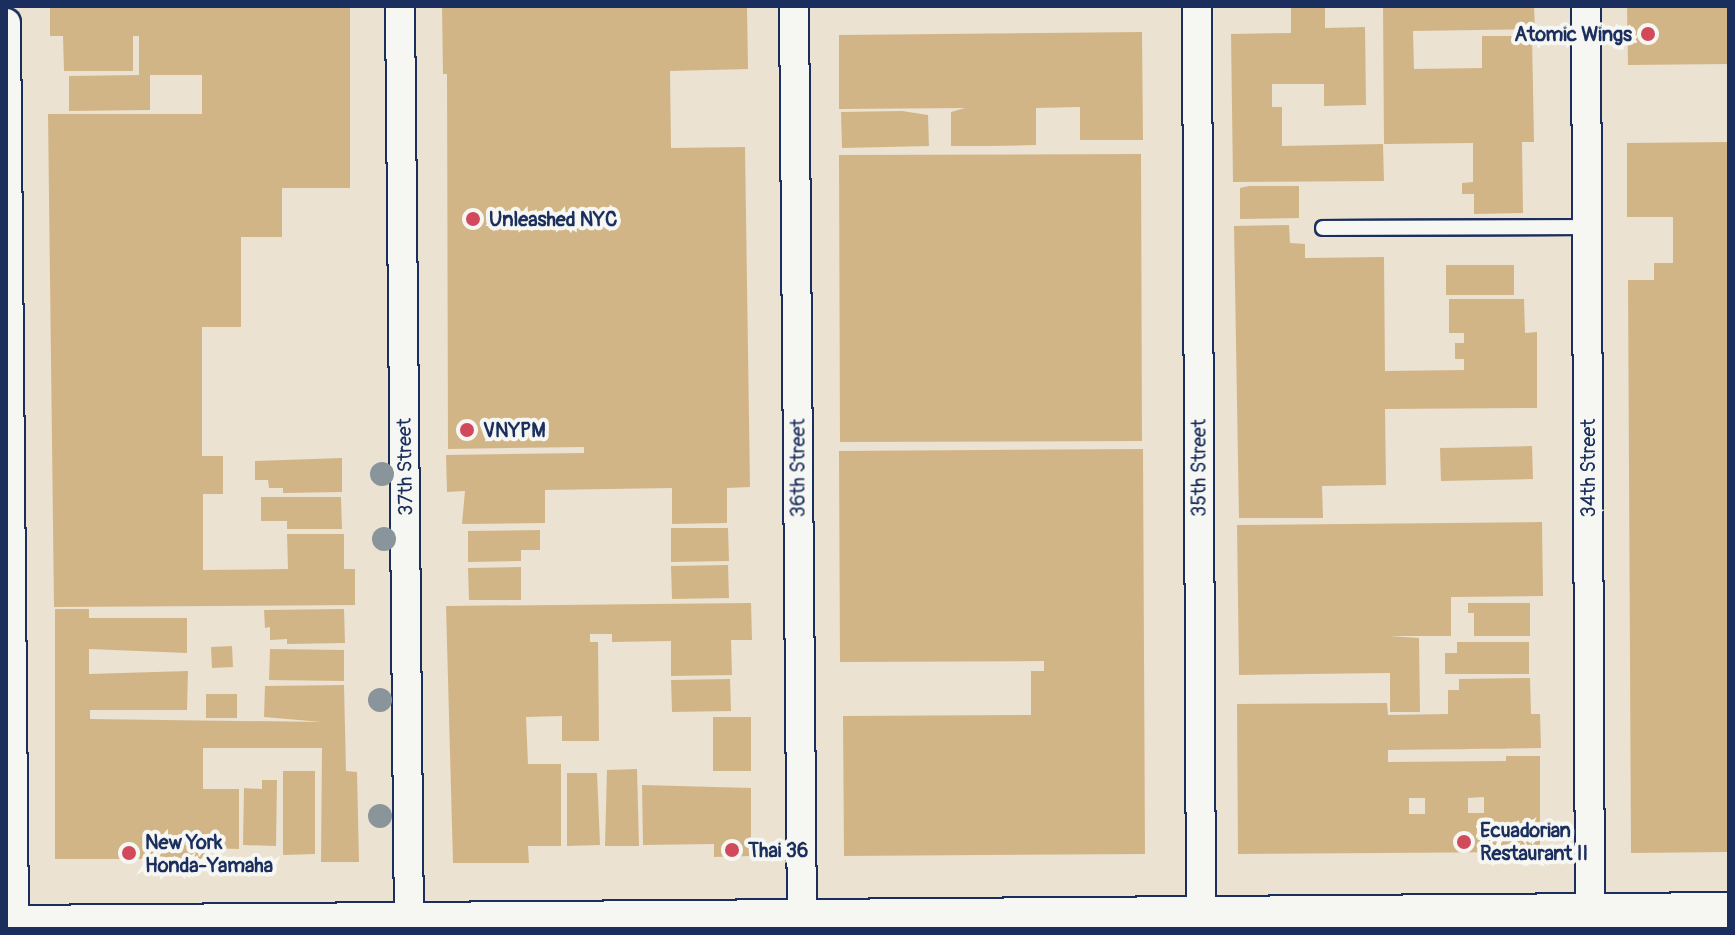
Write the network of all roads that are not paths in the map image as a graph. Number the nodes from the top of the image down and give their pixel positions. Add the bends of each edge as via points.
1 (400, 6) edge
2 (794, 6) edge
3 (1197, 6) edge
4 (1586, 6) edge
5 (6, 23) edge
6 (1586, 227) junction
7 (1323, 228) dead end
8 (9, 601) edge
9 (1729, 910) edge
10 (1590, 920) edge
11 (1201, 921) edge
12 (802, 923) edge
13 (11, 925) edge
14 (409, 925) edge

1 - 14 street, 37th Street
2 - 12 street, 36th Street
3 - 11 street, 35th Street
4 - 6 street, 34th Street
5 - 8 street
6 - 7 lane
6 - 10 street, 34th Street
8 - 13 street
9 - 10 street
10 - 11 street
11 - 12 street
12 - 14 street
13 - 14 street

